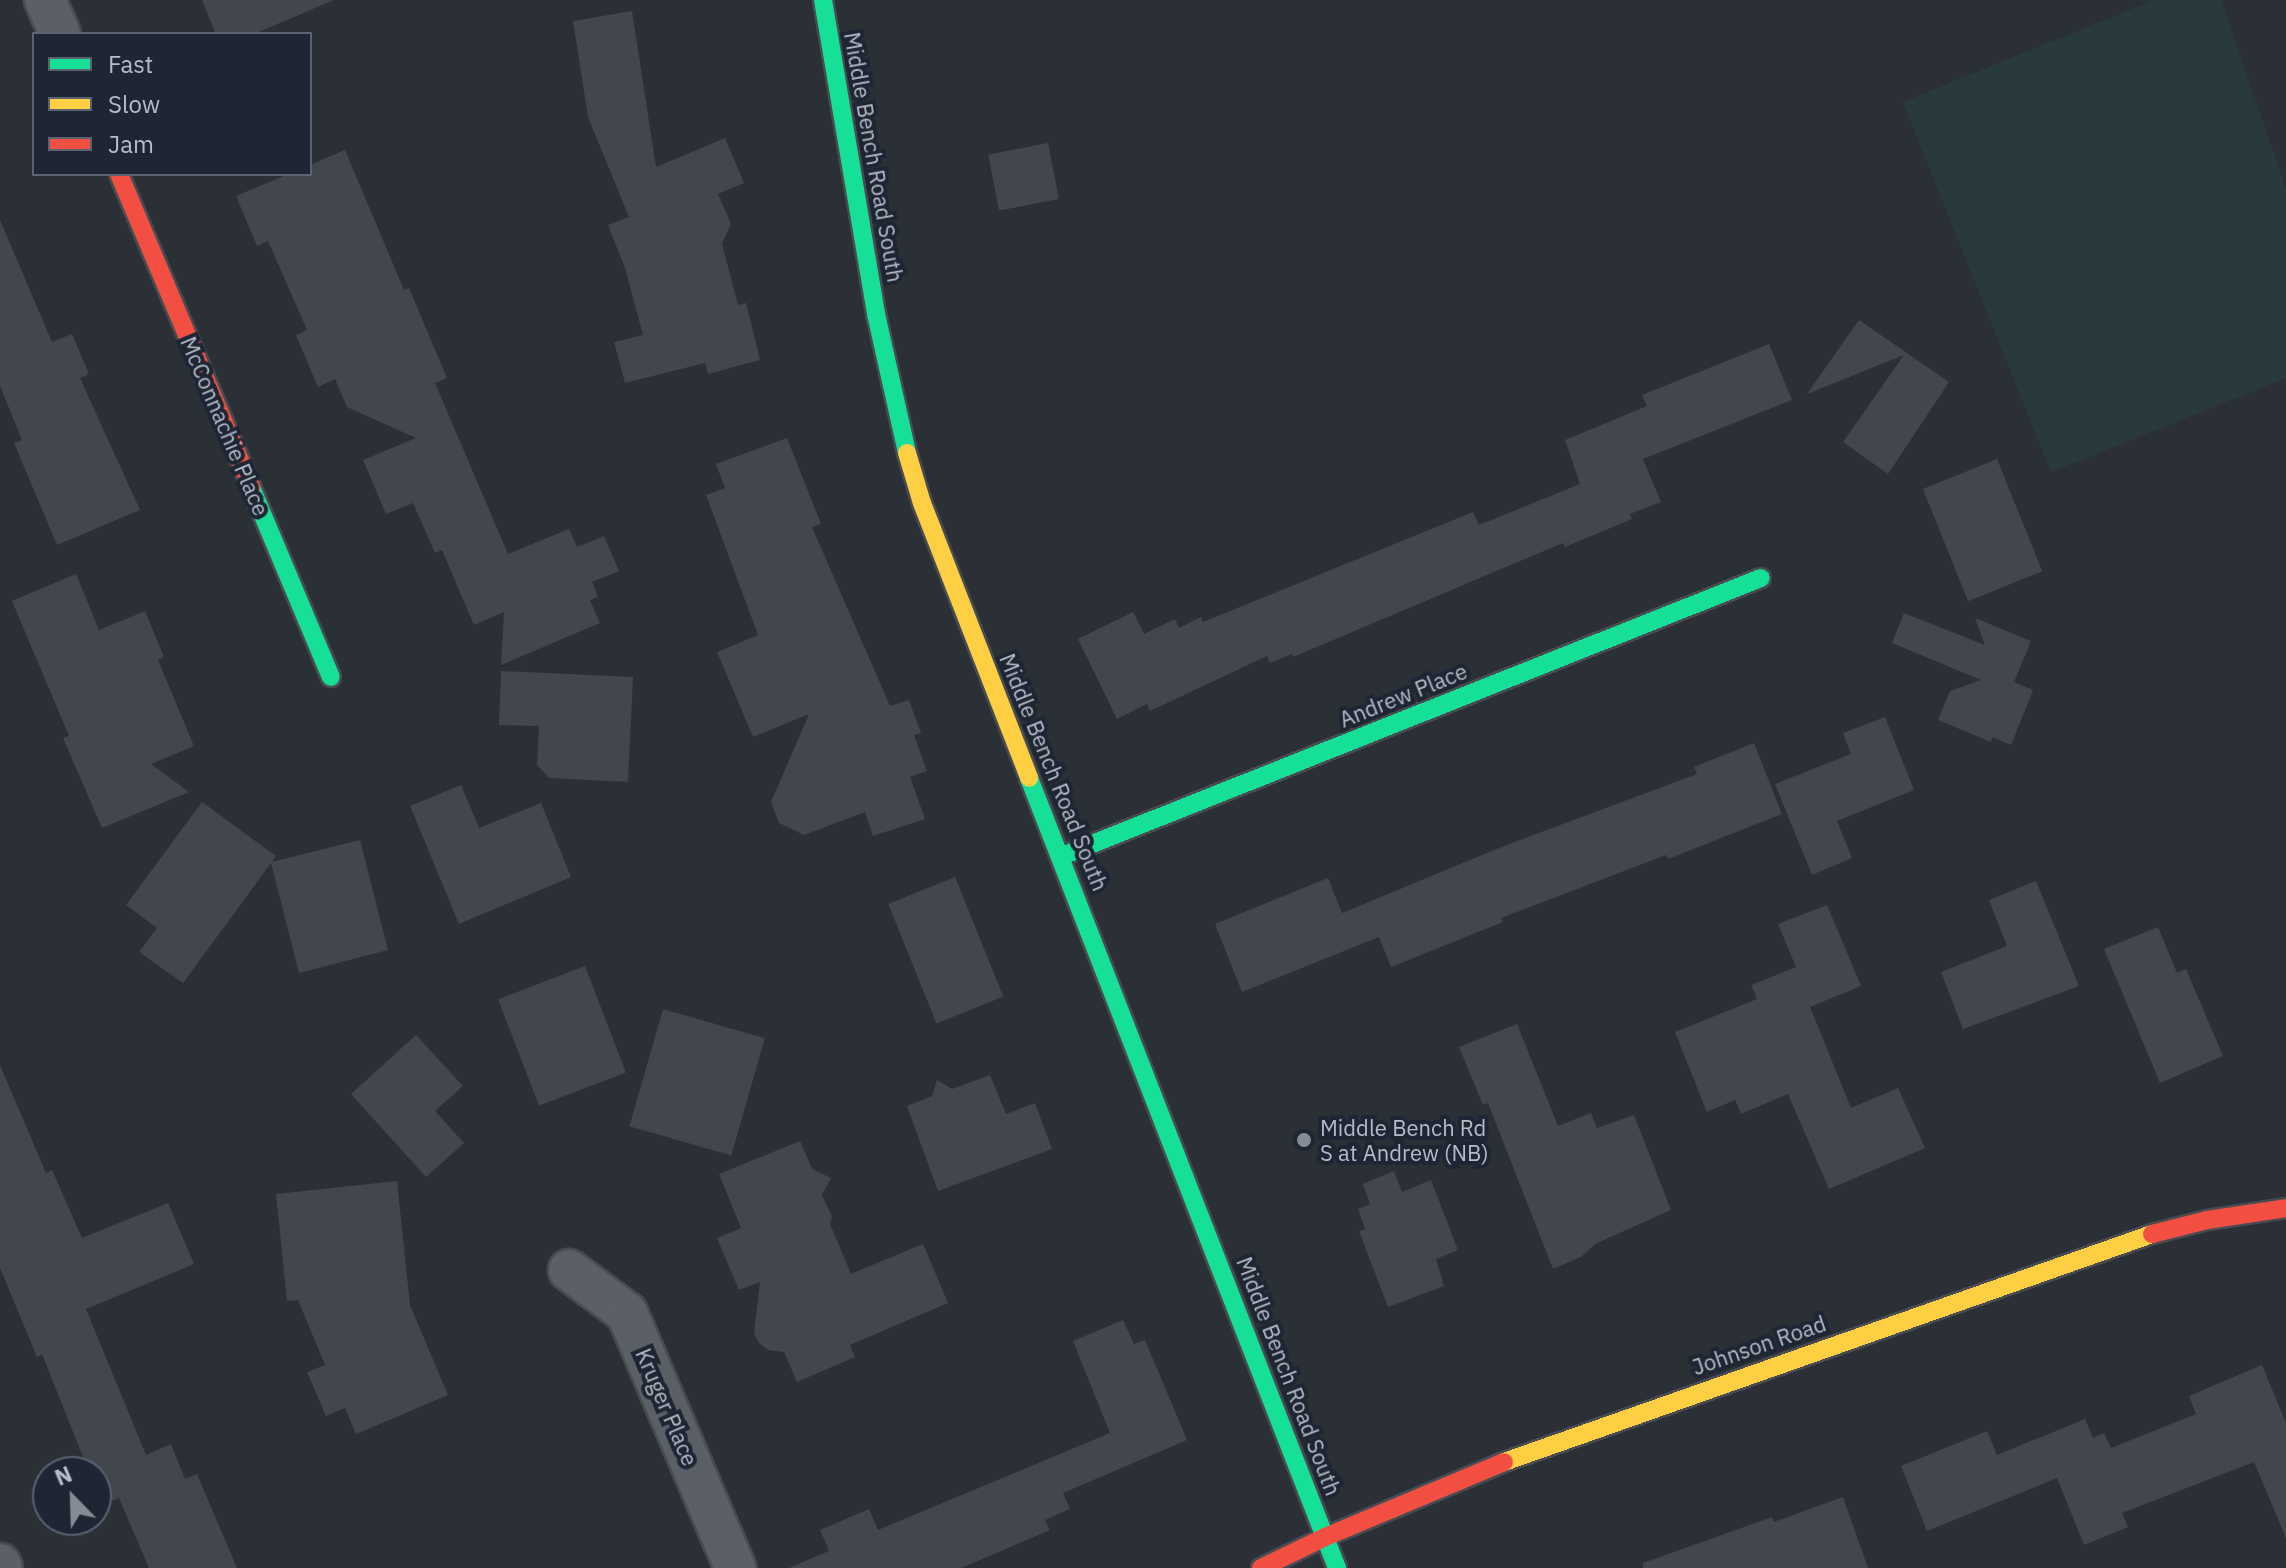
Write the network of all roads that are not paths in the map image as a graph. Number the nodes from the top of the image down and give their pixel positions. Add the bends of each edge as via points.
1 (45, 0) edge
2 (823, 0) edge
3 (59, 32) edge
4 (120, 176) edge
5 (1761, 578) dead end
6 (331, 677) dead end
7 (1062, 856) junction
8 (2286, 1208) edge
9 (569, 1270) dead end
10 (1325, 1537) junction
11 (735, 1568) edge
12 (1261, 1568) edge
13 (1337, 1568) edge

1 - 3 street
2 - 7 street, Middle Bench Road South via 876,314 903,439 922,503
4 - 6 street, McConnachie Place
5 - 7 street, Andrew Place
7 - 10 street, Middle Bench Road South
8 - 10 street, Johnson Road via 2207,1220 2129,1240 1548,1444
9 - 11 street, Kruger Place via 627,1313
10 - 12 street, Johnson Road
10 - 13 street, Middle Bench Road South

